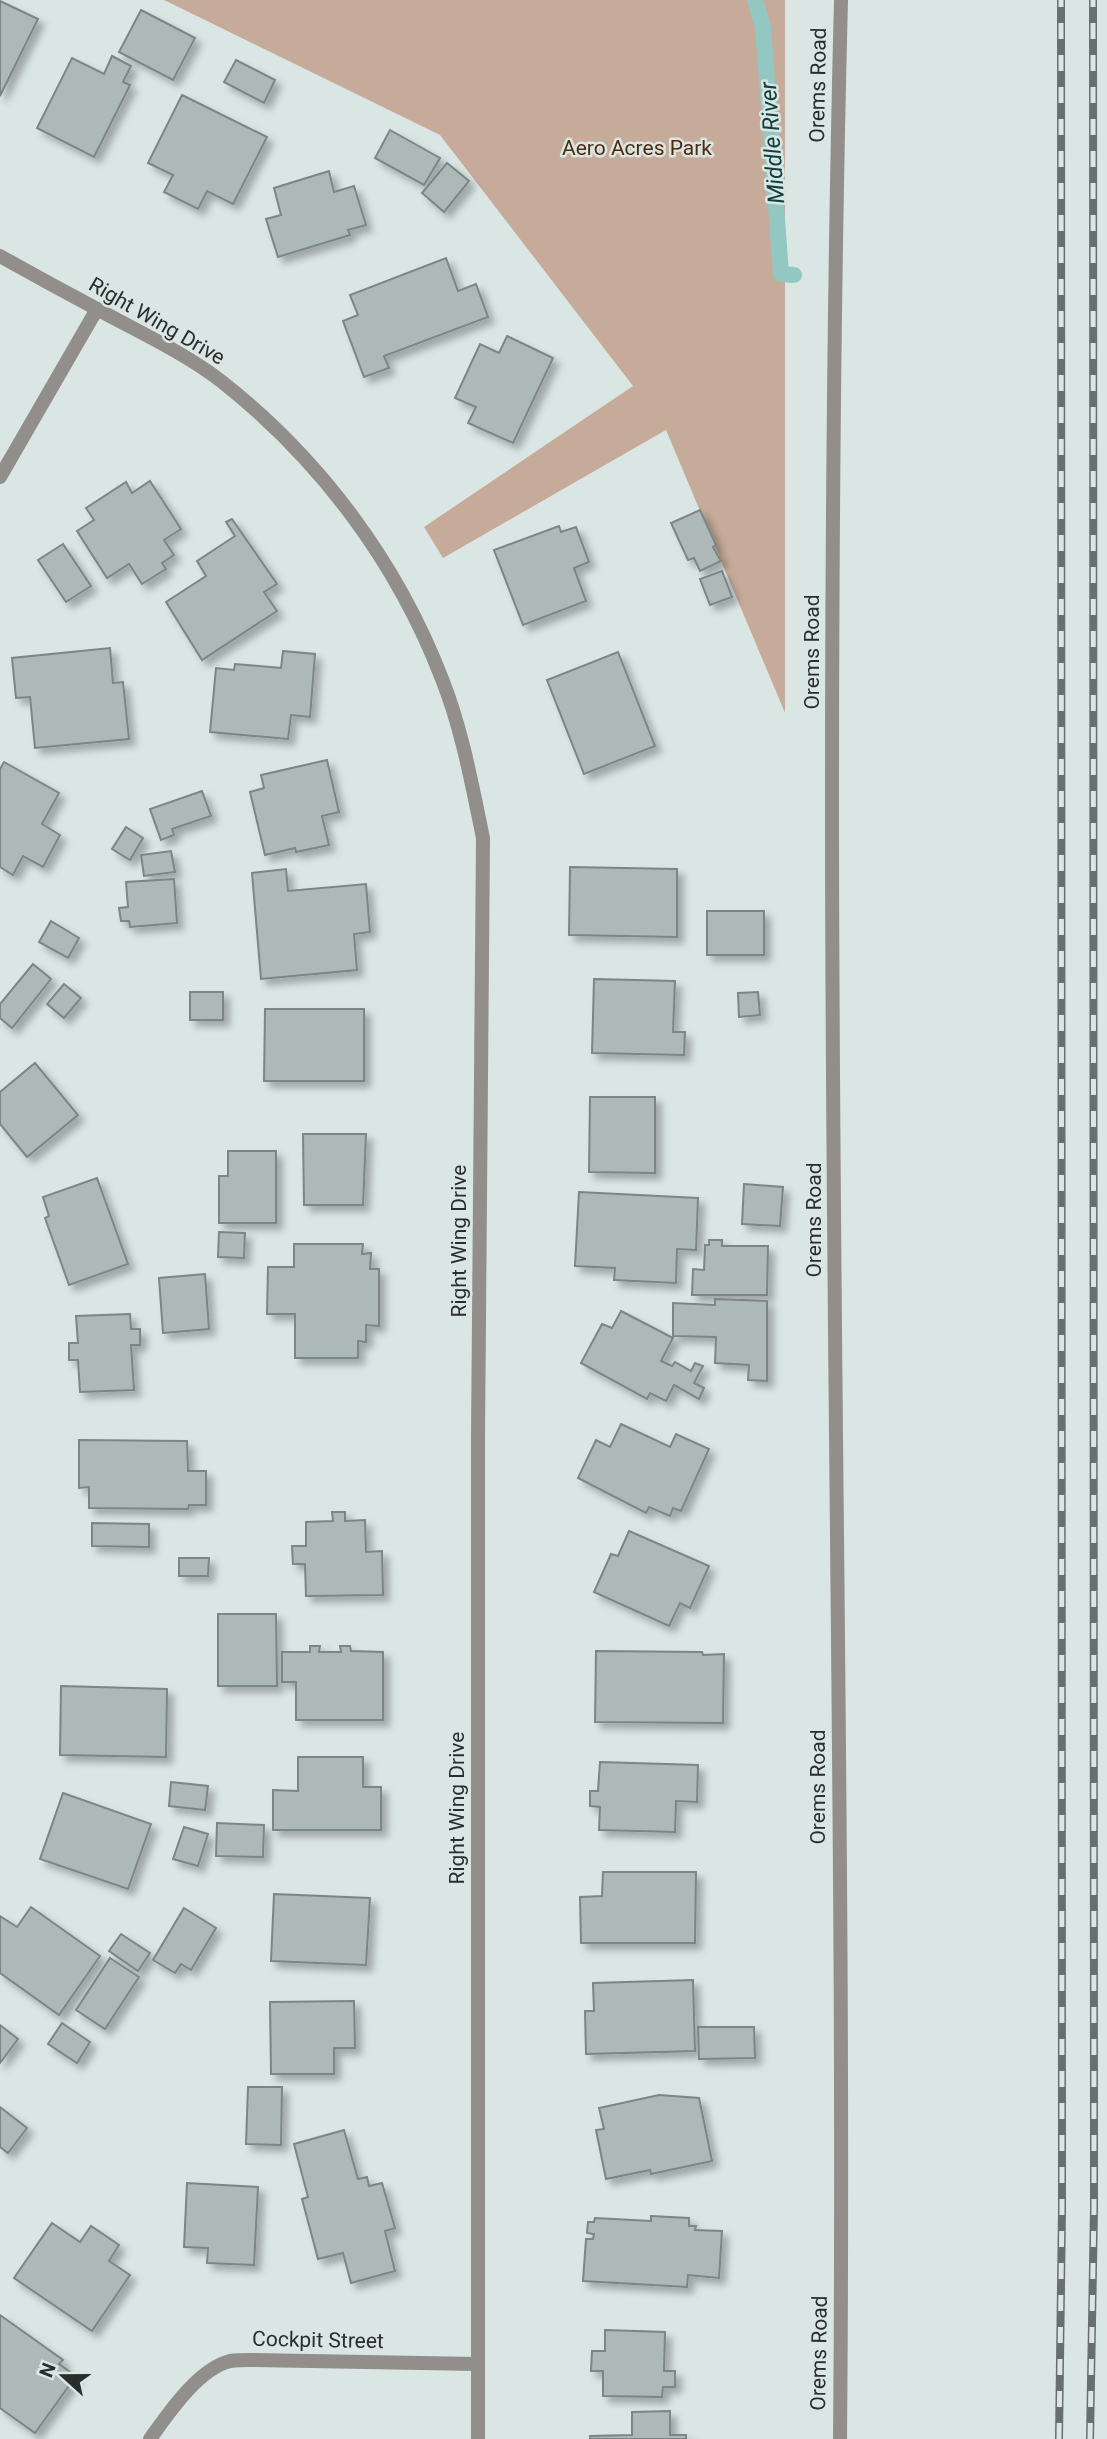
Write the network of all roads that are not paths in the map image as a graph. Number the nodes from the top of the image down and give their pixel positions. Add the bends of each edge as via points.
1 (841, 0) edge
2 (0, 256) edge
3 (97, 309) junction
4 (0, 477) edge
5 (477, 2364) junction
6 (150, 2439) edge
7 (478, 2439) edge
8 (839, 2439) edge

1 - 8 street, Orems Road via 832,811
2 - 3 street, Right Wing Drive
3 - 4 street
3 - 5 street, Right Wing Drive via 220,381 307,458 376,548 415,615 444,682 483,838
5 - 6 street, Cockpit Street via 229,2361 196,2383
5 - 7 street, Right Wing Drive

